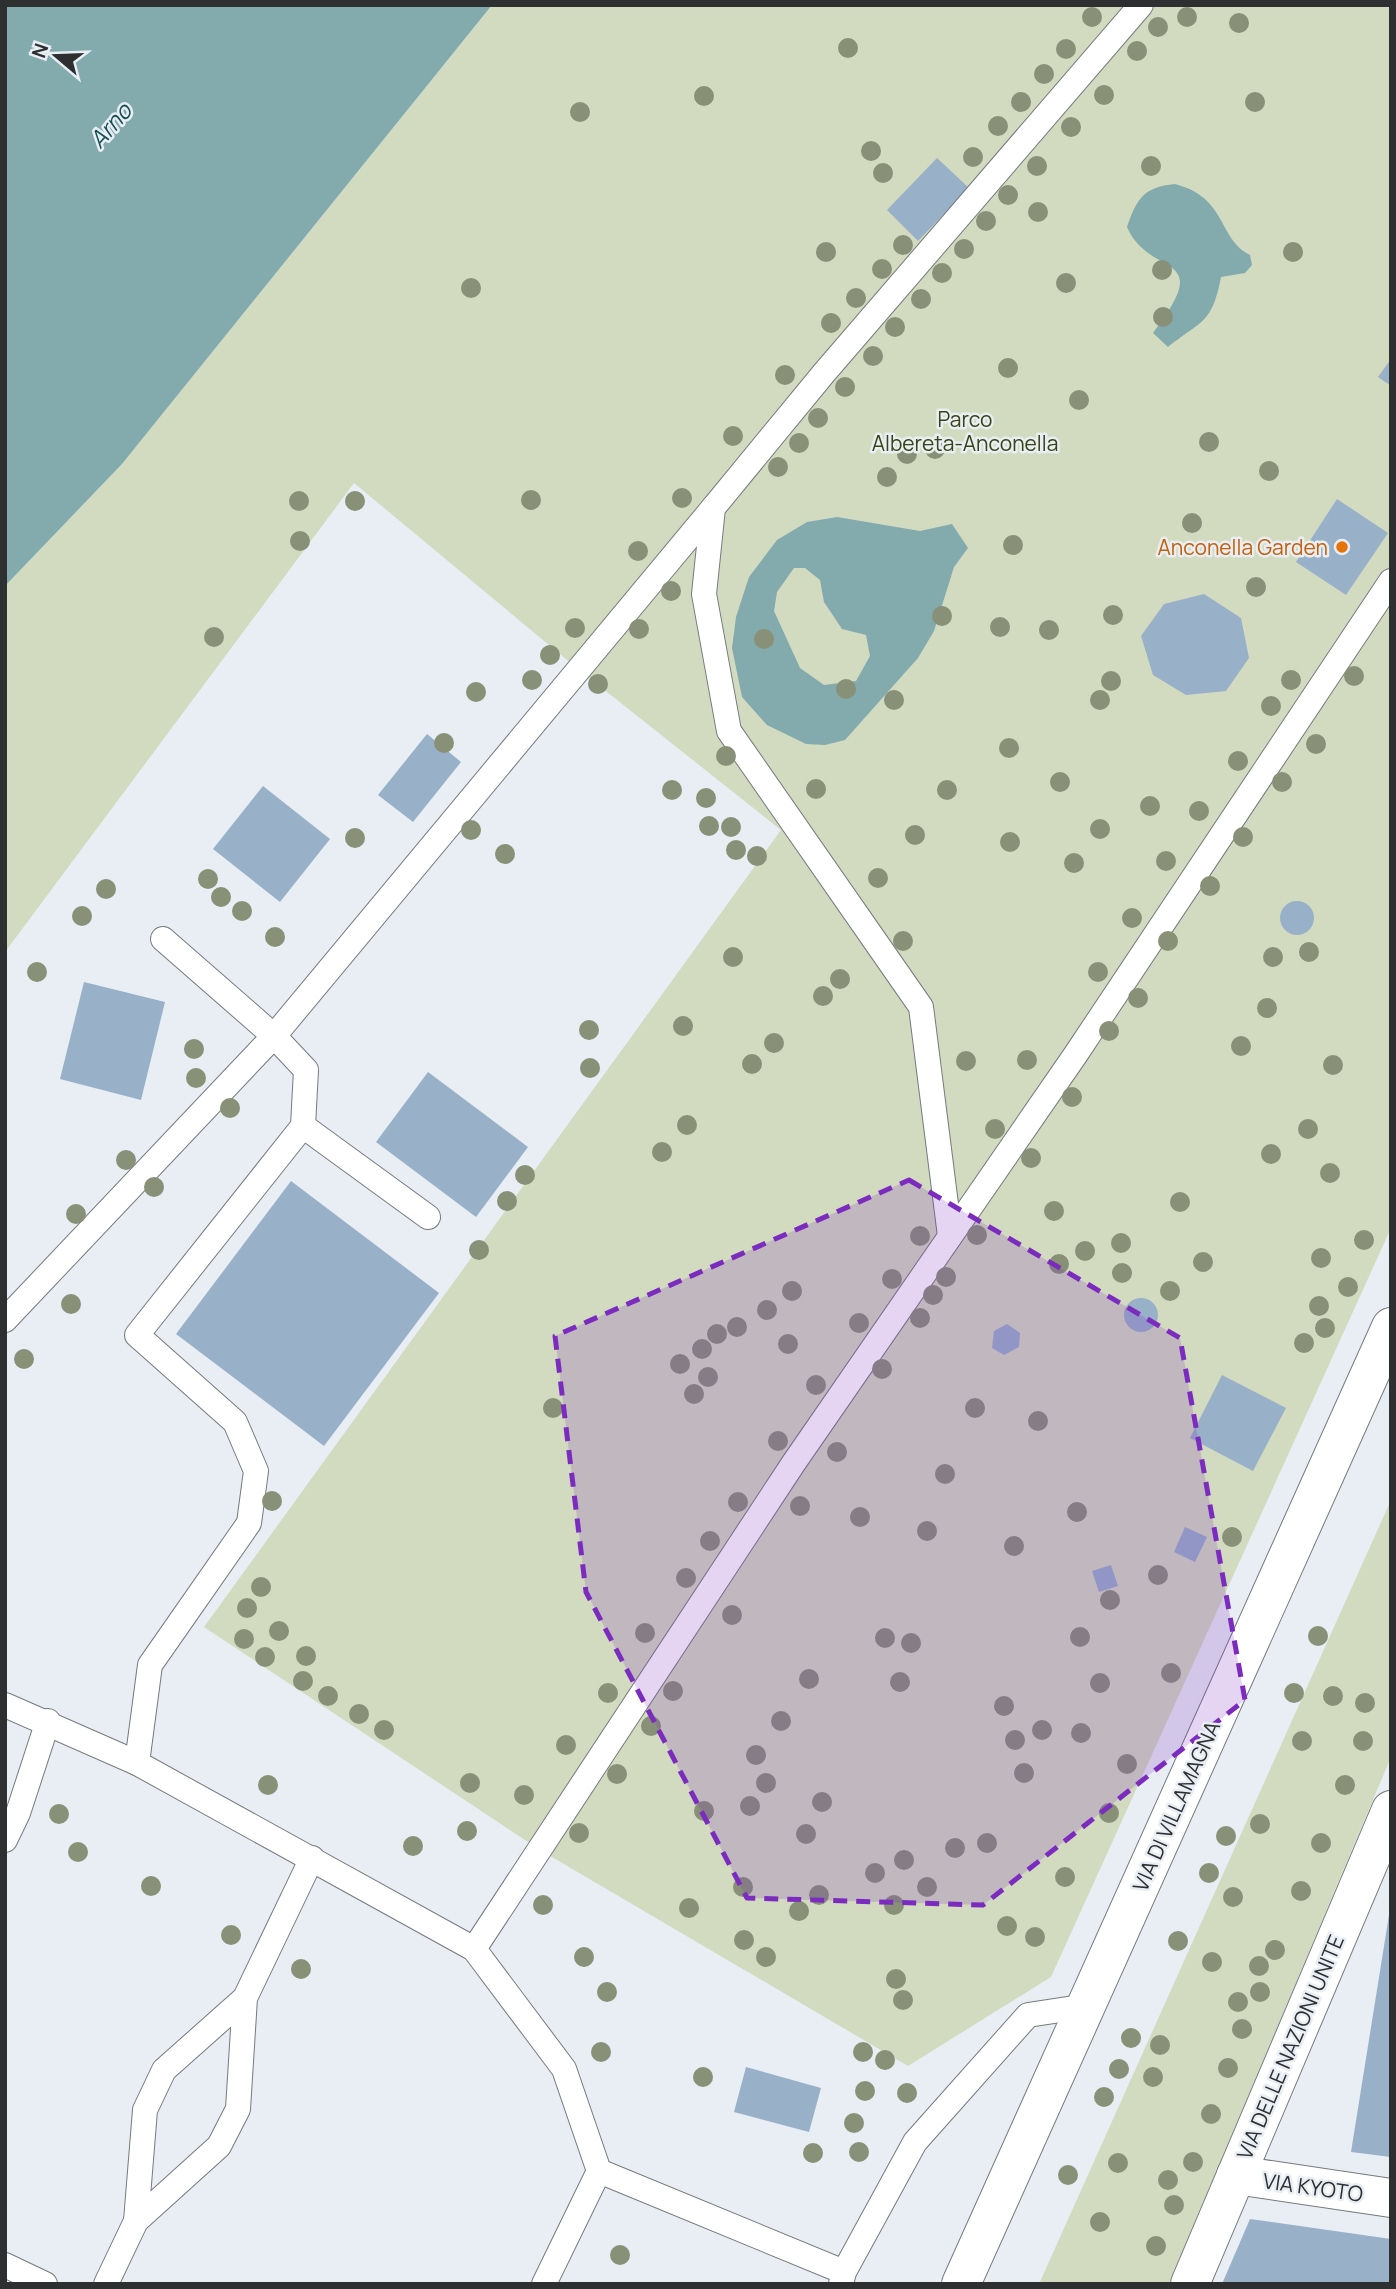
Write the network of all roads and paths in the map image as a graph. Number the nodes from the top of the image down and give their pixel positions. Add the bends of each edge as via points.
1 (1141, 5) edge
2 (713, 508) junction
3 (1391, 581) edge
4 (163, 939) dead end
5 (274, 1036) junction
6 (303, 1126) junction
7 (428, 1217) dead end
8 (950, 1236) junction
9 (5, 1320) edge
10 (1391, 1327) edge
11 (5, 1705) edge
12 (48, 1721) junction
13 (137, 1763) junction
14 (1391, 1810) edge
15 (5, 1840) edge
16 (312, 1858) junction
17 (474, 1949) junction
18 (245, 1998) junction
19 (1087, 2006) junction
20 (599, 2171) junction
21 (1236, 2175) junction
22 (1391, 2198) edge
23 (136, 2221) junction
24 (5, 2265) edge
25 (843, 2278) edge
26 (45, 2284) edge
27 (106, 2284) edge
28 (544, 2284) edge
29 (961, 2284) edge
30 (1190, 2284) edge

1 - 2 lane
2 - 5 lane
2 - 8 lane via 704,594 729,730 921,1007
3 - 8 lane
4 - 5 lane
5 - 6 lane via 306,1070
5 - 9 lane
6 - 7 lane
6 - 13 lane via 136,1335 235,1422 256,1471 249,1523 150,1665
8 - 17 lane via 793,1464
10 - 19 main road, VIA DI VILLAMAGNA
11 - 12 lane
12 - 13 lane
12 - 15 lane
13 - 16 lane
14 - 21 main road, VIA DELLE NAZIONI UNITE
16 - 17 lane
16 - 18 lane
17 - 20 lane via 564,2069
18 - 23 lane via 163,2070 145,2110
18 - 23 lane via 238,2109 219,2147
19 - 25 lane via 1028,2015 915,2142
19 - 29 main road, VIA DI VILLAMAGNA
20 - 25 lane
20 - 28 lane
21 - 22 main road, VIA KYOTO
21 - 30 main road, VIA DELLE NAZIONI UNITE
23 - 27 lane
24 - 26 lane

